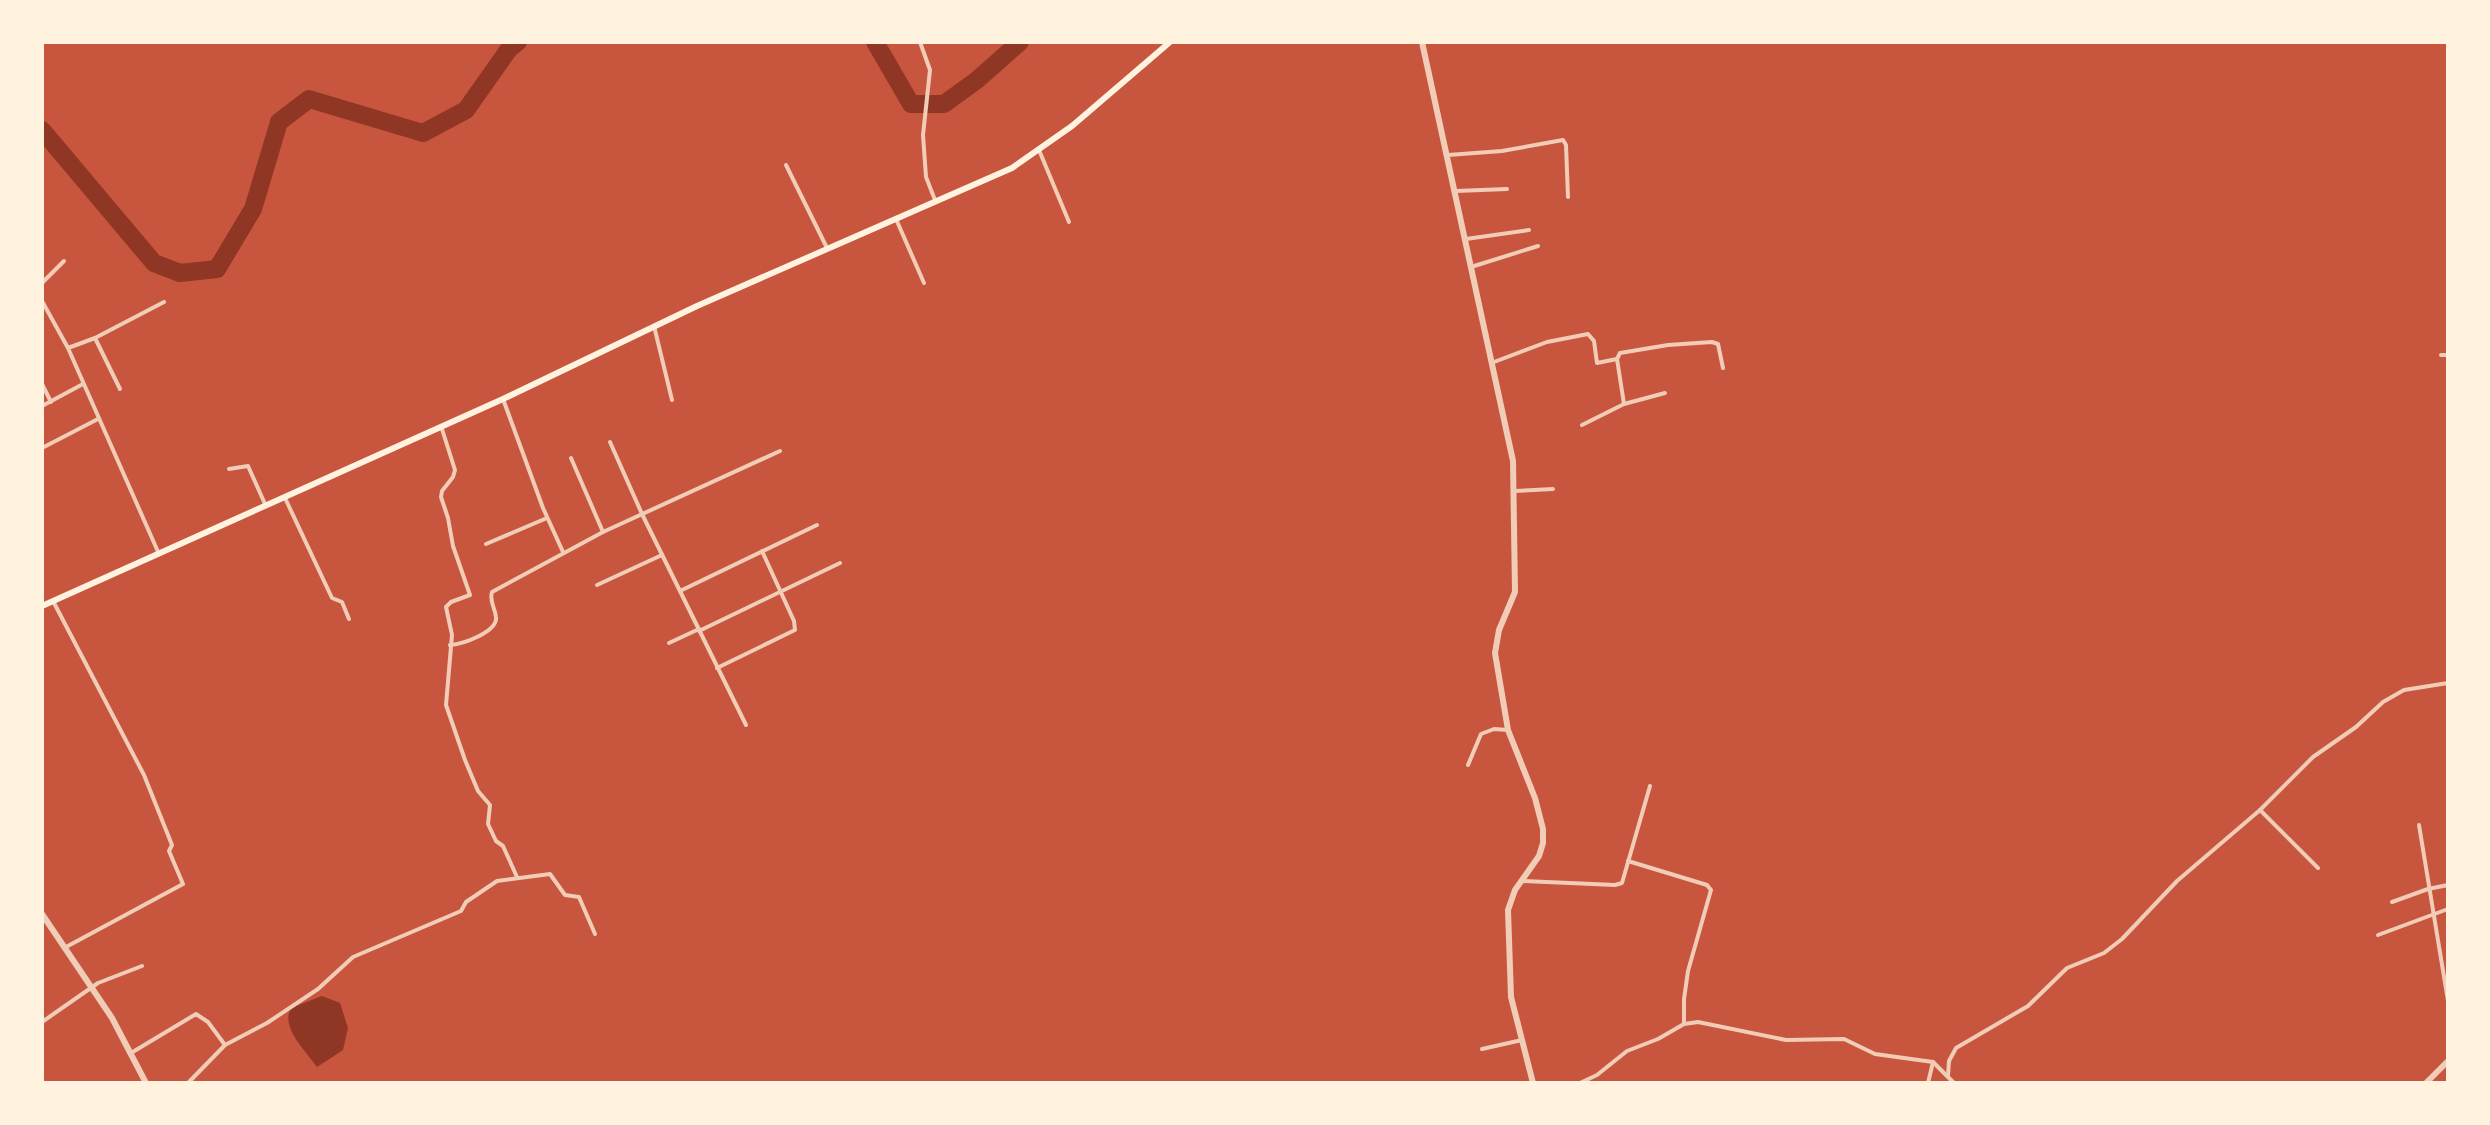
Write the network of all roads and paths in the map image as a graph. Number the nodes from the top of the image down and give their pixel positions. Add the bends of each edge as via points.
1 (920, 42) edge
2 (1170, 42) edge
3 (1422, 42) edge
4 (1039, 150) junction
5 (1448, 155) junction
6 (786, 165) dead end
7 (1507, 189) dead end
8 (1456, 191) junction
9 (1568, 197) dead end
10 (935, 200) junction
11 (895, 217) junction
12 (1069, 222) dead end
13 (1529, 230) dead end
14 (1466, 239) junction
15 (1538, 246) dead end
16 (827, 248) junction
17 (64, 261) dead end
18 (1471, 267) junction
19 (42, 283) edge
20 (924, 283) dead end
21 (42, 301) edge
22 (164, 302) dead end
23 (654, 326) junction
24 (95, 338) junction
25 (68, 348) junction
26 (2441, 355) dead end
27 (2448, 355) edge
28 (1617, 359) junction
29 (1494, 362) junction
30 (1723, 368) dead end
31 (42, 384) edge
32 (83, 384) junction
33 (120, 389) dead end
34 (1665, 393) dead end
35 (503, 399) junction
36 (672, 400) dead end
37 (51, 402) junction
38 (1624, 404) junction
39 (42, 406) edge
40 (98, 419) junction
41 (1582, 425) dead end
42 (441, 426) junction
43 (610, 442) dead end
44 (42, 448) edge
45 (780, 451) dead end
46 (571, 458) dead end
47 (229, 469) dead end
48 (1553, 489) dead end
49 (1515, 491) junction
50 (284, 496) junction
51 (265, 504) junction
52 (642, 514) junction
53 (547, 518) junction
54 (817, 525) dead end
55 (603, 532) junction
56 (486, 544) dead end
57 (762, 551) junction
58 (563, 552) junction
59 (159, 554) junction
60 (662, 555) junction
61 (840, 563) dead end
62 (597, 585) dead end
63 (680, 591) junction
64 (781, 592) junction
65 (53, 601) junction
66 (42, 606) edge
67 (349, 619) dead end
68 (699, 630) junction
69 (669, 643) dead end
70 (450, 645) junction
71 (717, 668) junction
72 (2448, 683) edge
73 (746, 725) dead end
74 (1508, 730) junction
75 (1468, 765) dead end
76 (1650, 786) dead end
77 (2260, 810) junction
78 (2419, 825) dead end
79 (1628, 861) junction
80 (2318, 868) dead end
81 (517, 877) junction
82 (1522, 881) junction
83 (2448, 885) edge
84 (2428, 889) junction
85 (2392, 902) dead end
86 (2448, 909) edge
87 (42, 914) edge
88 (2434, 914) junction
89 (595, 934) dead end
90 (2378, 935) dead end
91 (65, 948) junction
92 (142, 966) dead end
93 (90, 988) junction
94 (2448, 1001) edge
95 (42, 1022) edge
96 (1684, 1024) junction
97 (1522, 1040) junction
98 (225, 1045) junction
99 (1482, 1049) dead end
100 (131, 1053) junction
101 (2448, 1061) edge
102 (1933, 1062) junction
103 (1948, 1076) junction
104 (146, 1083) edge
105 (188, 1083) edge
106 (1533, 1083) edge
107 (1580, 1083) edge
108 (1928, 1083) edge
109 (1954, 1083) edge
110 (2426, 1083) edge

1 - 10 street via 929,65 923,135 926,177
2 - 4 main road
3 - 5 street
4 - 10 main road via 1012,168
4 - 12 street
5 - 8 street
5 - 9 street via 1563,140
6 - 16 street
7 - 8 street
8 - 14 street
10 - 11 main road
11 - 16 main road
11 - 20 street
13 - 14 street
14 - 18 street
15 - 18 street
16 - 23 main road
17 - 19 street
18 - 29 street
21 - 25 street
22 - 24 street
23 - 35 main road
23 - 36 street
24 - 25 street
24 - 33 street
25 - 32 street
26 - 27 street
28 - 29 street via 1596,362 1588,334 1547,342
28 - 30 street via 1632,351 1716,342
28 - 38 street
29 - 49 street
31 - 37 street
32 - 37 street
32 - 40 street
34 - 38 street
35 - 42 main road
35 - 53 street
37 - 39 street
38 - 41 street
40 - 44 street
40 - 59 street
42 - 50 main road
42 - 70 street via 455,470 441,497 470,595 447,605
43 - 52 street
45 - 52 street
46 - 55 street
47 - 51 street via 248,466
48 - 49 street
49 - 74 street via 1515,592 1495,653
50 - 51 main road
50 - 67 street via 332,598 342,602
51 - 59 main road
52 - 55 street
52 - 60 street
53 - 56 street
53 - 58 street
54 - 57 street
55 - 58 street
57 - 63 street
57 - 64 street
58 - 70 street via 492,592 495,624 467,644
59 - 65 main road
60 - 62 street
60 - 63 street
61 - 64 street
63 - 68 street
64 - 68 street
64 - 71 street via 794,632
65 - 66 main road
65 - 91 street via 144,775 183,884
68 - 69 street
68 - 71 street
70 - 81 street via 446,705 474,781 490,805 488,824
71 - 73 street
72 - 77 street via 2404,690 2383,702 2313,757
74 - 75 street via 1481,734
74 - 82 street via 1543,829 1539,856
76 - 79 street
77 - 80 street
77 - 103 street via 2177,881 2122,939 2067,968 2028,1006 1956,1048
78 - 84 street
79 - 82 street via 1624,881 1615,885
79 - 96 street via 1711,890 1688,971
81 - 89 street via 550,874 565,895 579,897
81 - 98 street via 483,888 461,911 363,951 318,989
82 - 97 street via 1508,910 1510,984
83 - 84 street
84 - 85 street
84 - 88 street
86 - 88 street
87 - 91 street
88 - 90 street
88 - 94 street
91 - 93 street
92 - 93 street
93 - 95 street
93 - 100 street
96 - 102 street via 1704,1022 1786,1040 1844,1039 1875,1054
96 - 107 street via 1622,1054
97 - 99 street
97 - 106 street
98 - 100 street via 196,1014
98 - 105 street
100 - 104 street
101 - 110 street
102 - 103 street
102 - 108 street
103 - 109 street

